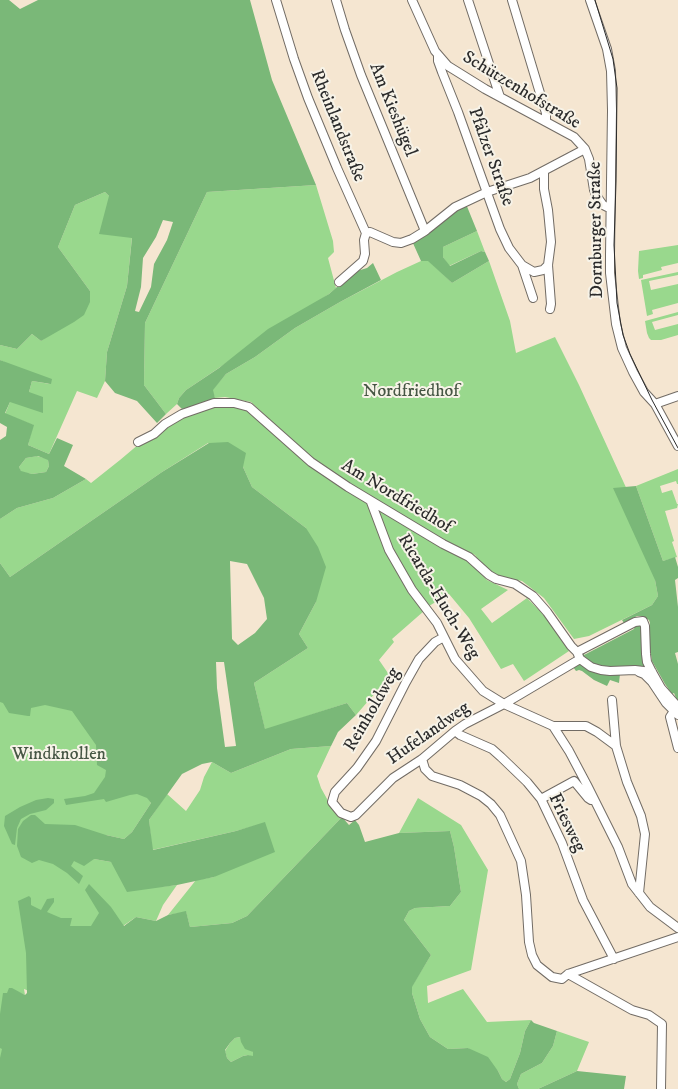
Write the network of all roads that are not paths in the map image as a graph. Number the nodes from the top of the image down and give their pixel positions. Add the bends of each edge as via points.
1 (276, 0) edge
2 (336, 0) edge
3 (412, 0) edge
4 (468, 0) edge
5 (512, 0) edge
6 (590, 0) edge
7 (438, 55) junction
8 (500, 97) junction
9 (546, 121) junction
10 (585, 149) junction
11 (544, 172) junction
12 (487, 192) junction
13 (610, 208) junction
14 (425, 230) junction
15 (366, 233) junction
16 (548, 264) junction
17 (522, 265) junction
18 (339, 282) dead end
19 (533, 298) dead end
20 (550, 310) dead end
21 (678, 396) edge
22 (655, 404) junction
23 (138, 442) dead end
24 (678, 446) edge
25 (371, 502) junction
26 (444, 637) junction
27 (578, 655) junction
28 (635, 670) junction
29 (652, 672) junction
30 (612, 700) dead end
31 (504, 704) junction
32 (677, 711) edge
33 (553, 726) junction
34 (455, 731) junction
35 (616, 746) junction
36 (678, 748) edge
37 (422, 759) junction
38 (541, 799) junction
39 (594, 799) junction
40 (332, 802) joint
41 (639, 893) junction
42 (678, 928) edge
43 (678, 937) edge
44 (614, 959) junction
45 (568, 974) junction
46 (661, 1089) edge

1 - 15 street, Rheinlandstraße via 308,98
2 - 14 street, Am Kieshügel via 361,75
3 - 7 street, Schützenhofstraße
4 - 8 street
5 - 9 street
6 - 13 street, Dornburger Straße via 611,71
7 - 8 street, Schützenhofstraße via 448,66
7 - 12 street, Pfälzer Straße
8 - 9 street, Schützenhofstraße
9 - 10 street, Schützenhofstraße via 574,137
10 - 11 street
10 - 13 street, Schützenhofstraße via 596,195
11 - 12 street
11 - 16 street via 551,242
12 - 14 street via 455,207
12 - 17 street, Pfälzer Straße via 509,248
13 - 22 street, Dornburger Straße via 610,274 616,324 633,372
14 - 15 street via 401,242
15 - 18 street via 363,261
16 - 17 street via 543,270 534,272
16 - 20 street
17 - 19 street, Pfälzer Straße
21 - 22 street
22 - 24 street, Dornburger Straße
23 - 25 street, Am Nordfriedhof via 185,413 214,403 234,403 249,407 311,462
25 - 26 street, Ricarda-Huch-Weg via 389,550
25 - 27 street, Am Nordfriedhof via 469,557 489,575 515,584 533,596
26 - 31 street, Ricarda-Huch-Weg via 455,659 469,676
26 - 40 street, Reinholdweg via 420,659 376,741 335,792
27 - 28 street via 591,667 601,670
27 - 29 street, Hufelandweg via 643,621 646,654
27 - 31 street, Hufelandweg
28 - 29 street
28 - 32 street via 644,674 666,703
29 - 32 street, Hufelandweg
30 - 35 street
31 - 33 street, Ricarda-Huch-Weg
31 - 34 street, Hufelandweg
32 - 36 street via 670,717
33 - 35 street via 586,726
33 - 39 street
34 - 37 street, Hufelandweg
34 - 38 street, Friesweg via 492,749
35 - 41 street via 645,834
37 - 40 street, Hufelandweg via 393,778 356,816 341,813
37 - 45 street via 432,776 481,796 500,815 521,861 532,955 537,965 552,977 562,979
38 - 39 street via 574,781 588,798
38 - 44 street, Friesweg via 583,900
39 - 41 street via 618,847 628,877
41 - 42 street via 650,907
43 - 44 street
44 - 45 street
45 - 46 street via 662,1024

